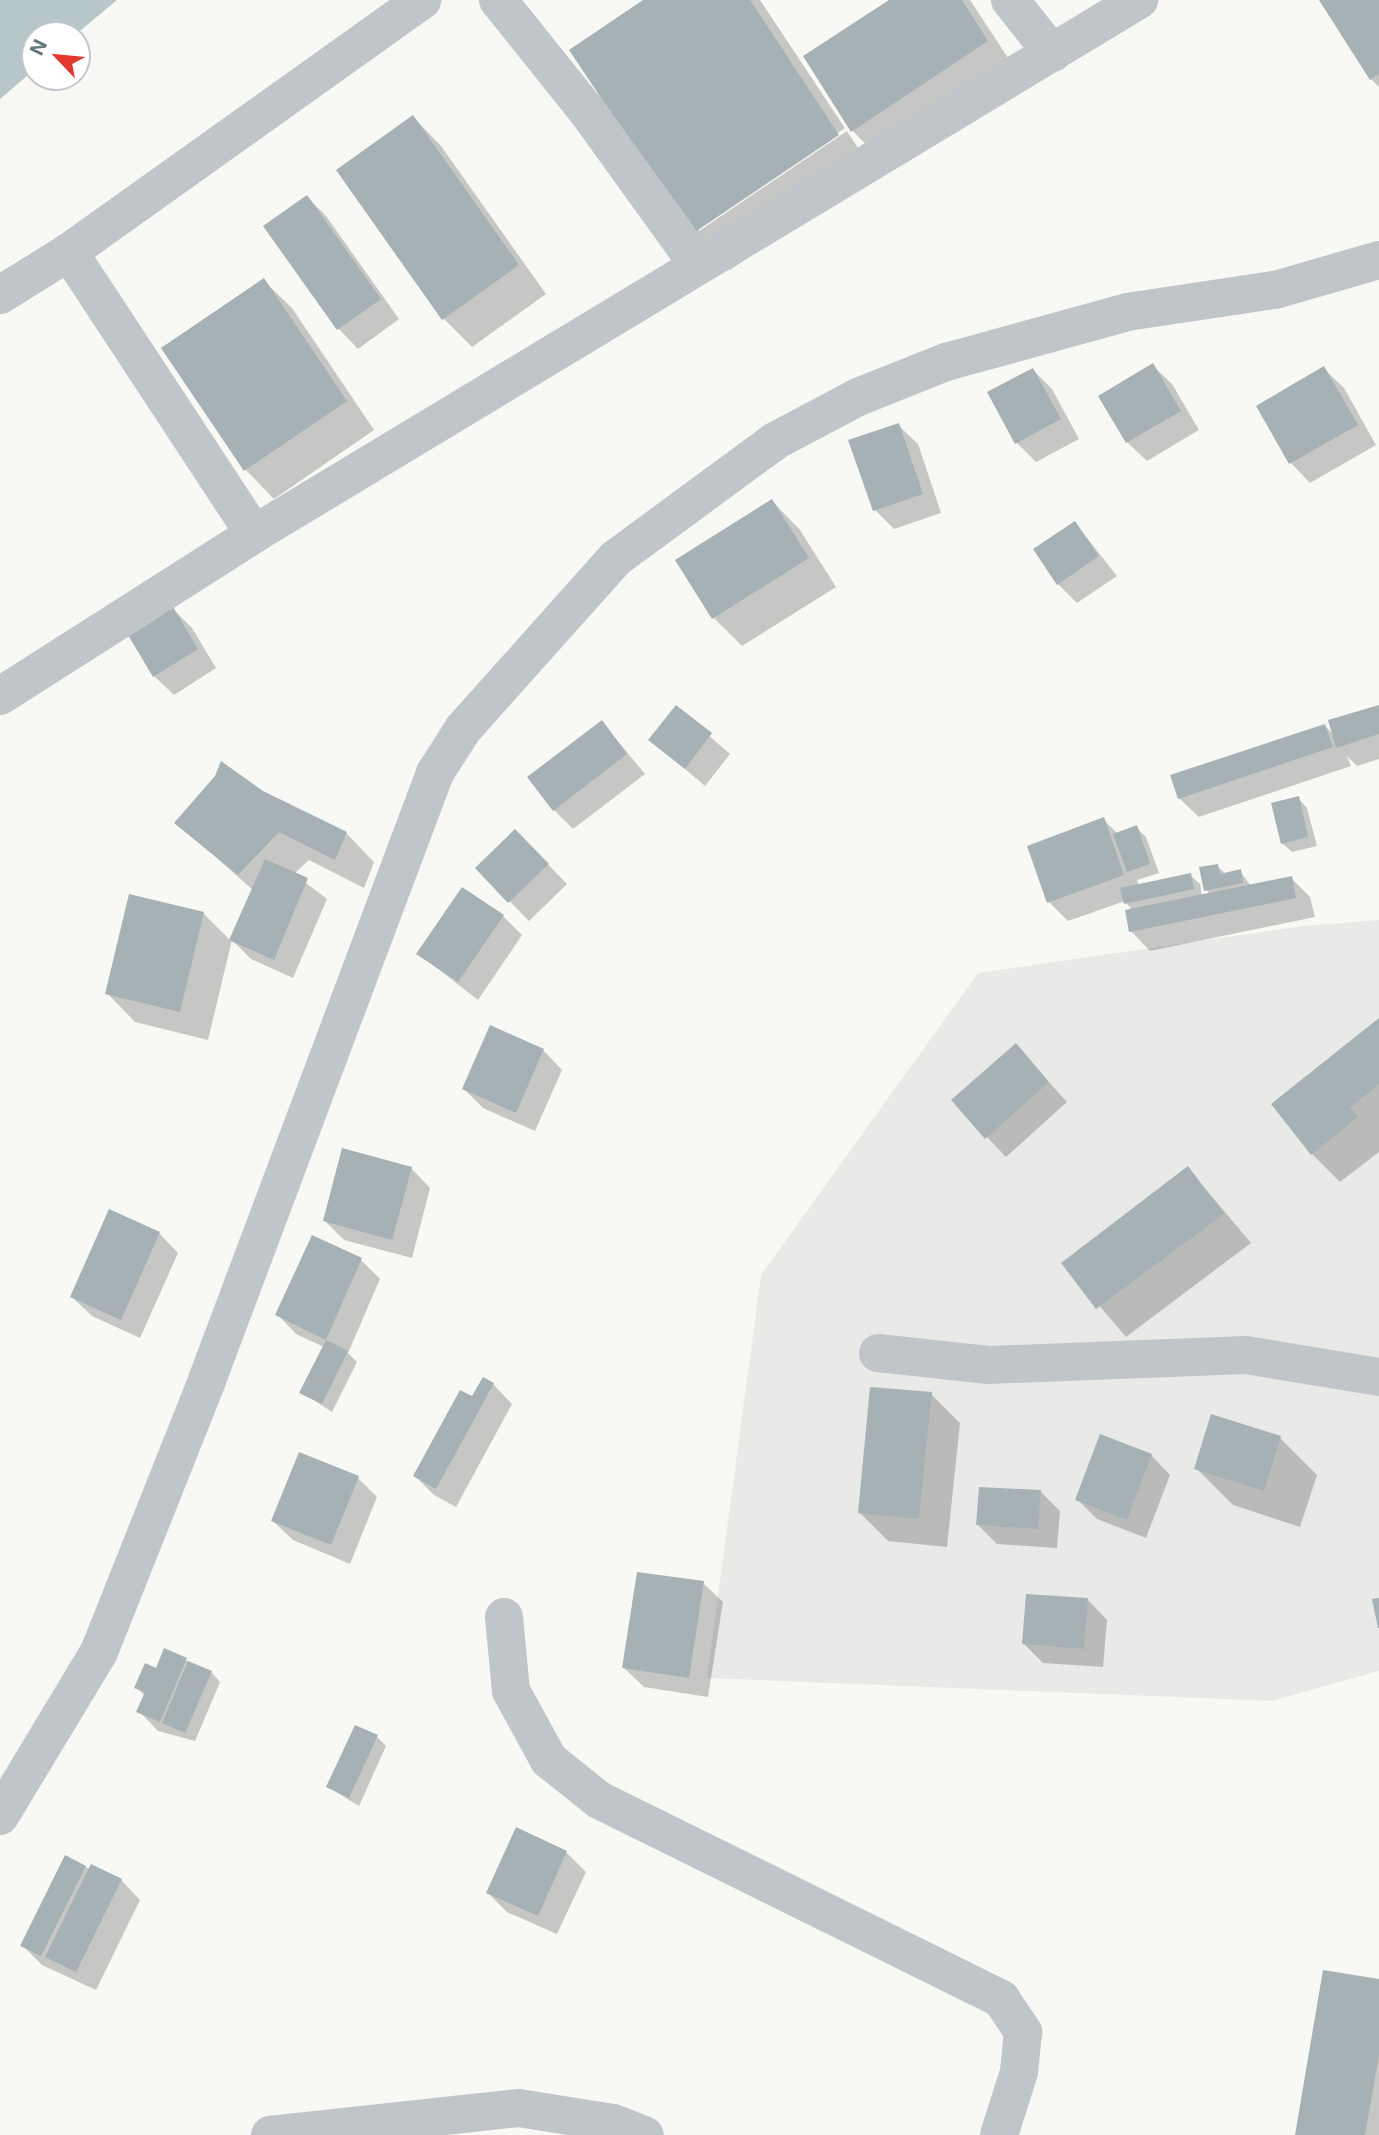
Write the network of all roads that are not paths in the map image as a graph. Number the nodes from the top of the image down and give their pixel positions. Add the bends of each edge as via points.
1 (422, 0) edge
2 (498, 0) edge
3 (1010, 0) edge
4 (1139, 0) edge
5 (1052, 52) junction
6 (69, 252) junction
7 (1379, 260) edge
8 (698, 265) junction
9 (0, 295) edge
10 (254, 534) junction
11 (0, 696) edge
12 (878, 1353) dead end
13 (1379, 1377) edge
14 (504, 1617) dead end
15 (0, 1816) edge
16 (270, 2135) edge
17 (645, 2135) edge
18 (999, 2135) edge

1 - 6 street
2 - 8 street via 587,111
3 - 5 street
4 - 5 street
5 - 8 street
6 - 9 street
6 - 10 street
7 - 15 street via 1275,290 1127,312 946,362 859,397 775,441 616,558 472,719 435,773 207,1380 99,1652
8 - 10 street
10 - 11 street
12 - 13 street via 988,1365 1246,1354
14 - 18 street via 511,1691 549,1760 599,1800 1001,1999 1023,2032 1019,2072
16 - 17 street via 519,2108 613,2123

